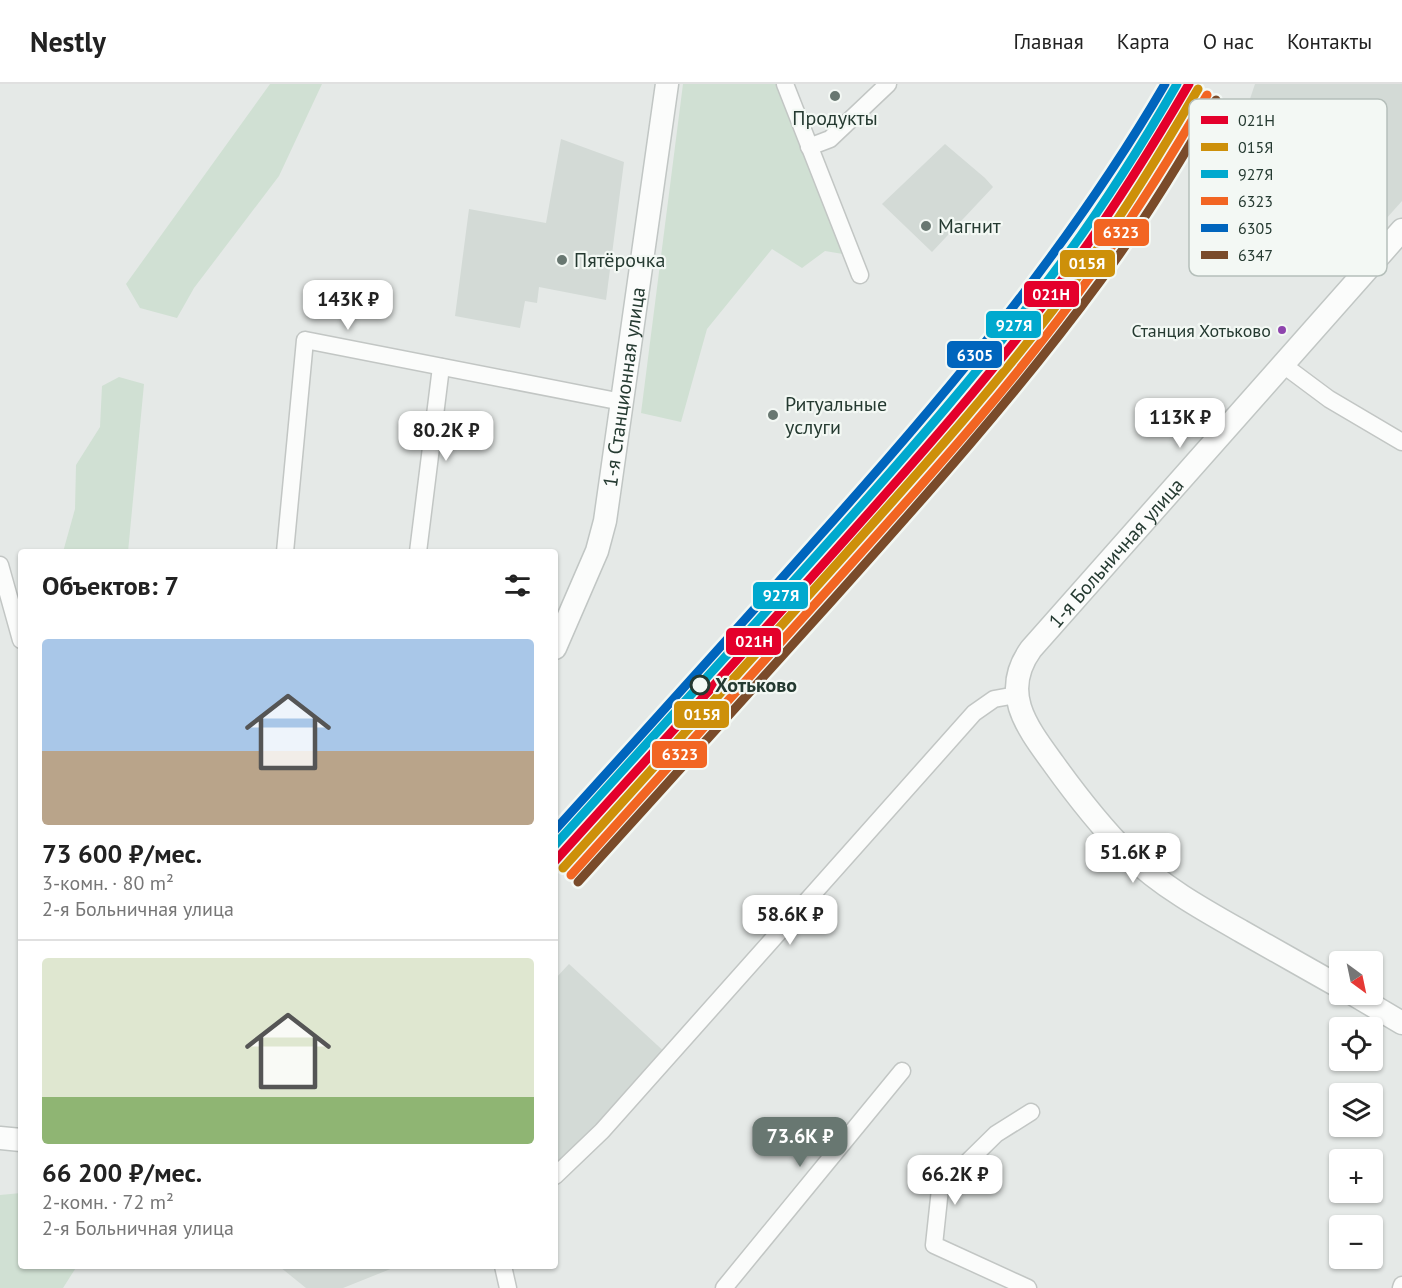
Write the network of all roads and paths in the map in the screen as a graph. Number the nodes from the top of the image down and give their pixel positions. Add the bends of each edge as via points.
1 (667, 84) edge
2 (785, 84) edge
3 (888, 84) edge
4 (809, 147) junction
5 (1402, 230) edge
6 (1387, 247) edge
7 (860, 275) dead end
8 (1361, 276) edge
9 (1282, 364) junction
10 (441, 367) junction
11 (622, 402) junction
12 (1402, 442) edge
13 (285, 549) edge
14 (418, 549) edge
15 (0, 565) edge
16 (18, 629) edge
17 (558, 641) edge
18 (1016, 695) junction
19 (1329, 981) edge
20 (1372, 1005) edge
21 (1402, 1023) edge
22 (902, 1071) dead end
23 (1031, 1112) dead end
24 (0, 1138) edge
25 (18, 1140) edge
26 (558, 1173) edge
27 (504, 1269) edge
28 (508, 1288) edge
29 (724, 1288) edge
30 (1029, 1288) edge

1 - 11 main road, 1-я Станционная улица
2 - 4 street
3 - 4 street via 830,139
4 - 7 street
5 - 6 main road, 1-я Больничная улица
8 - 9 main road, 1-я Больничная улица
9 - 12 street via 1329,399
9 - 18 main road, 1-я Больничная улица via 1032,649 1020,669
10 - 11 street
10 - 13 street via 305,340
10 - 14 street
11 - 17 main road, 1-я Станционная улица via 597,551
15 - 16 street
18 - 19 main road via 1046,753 1129,855 1204,910
18 - 26 street via 994,699 974,713 602,1131
20 - 21 main road
22 - 29 street
23 - 30 street via 996,1134 940,1189 934,1245
24 - 25 main road
27 - 28 street

